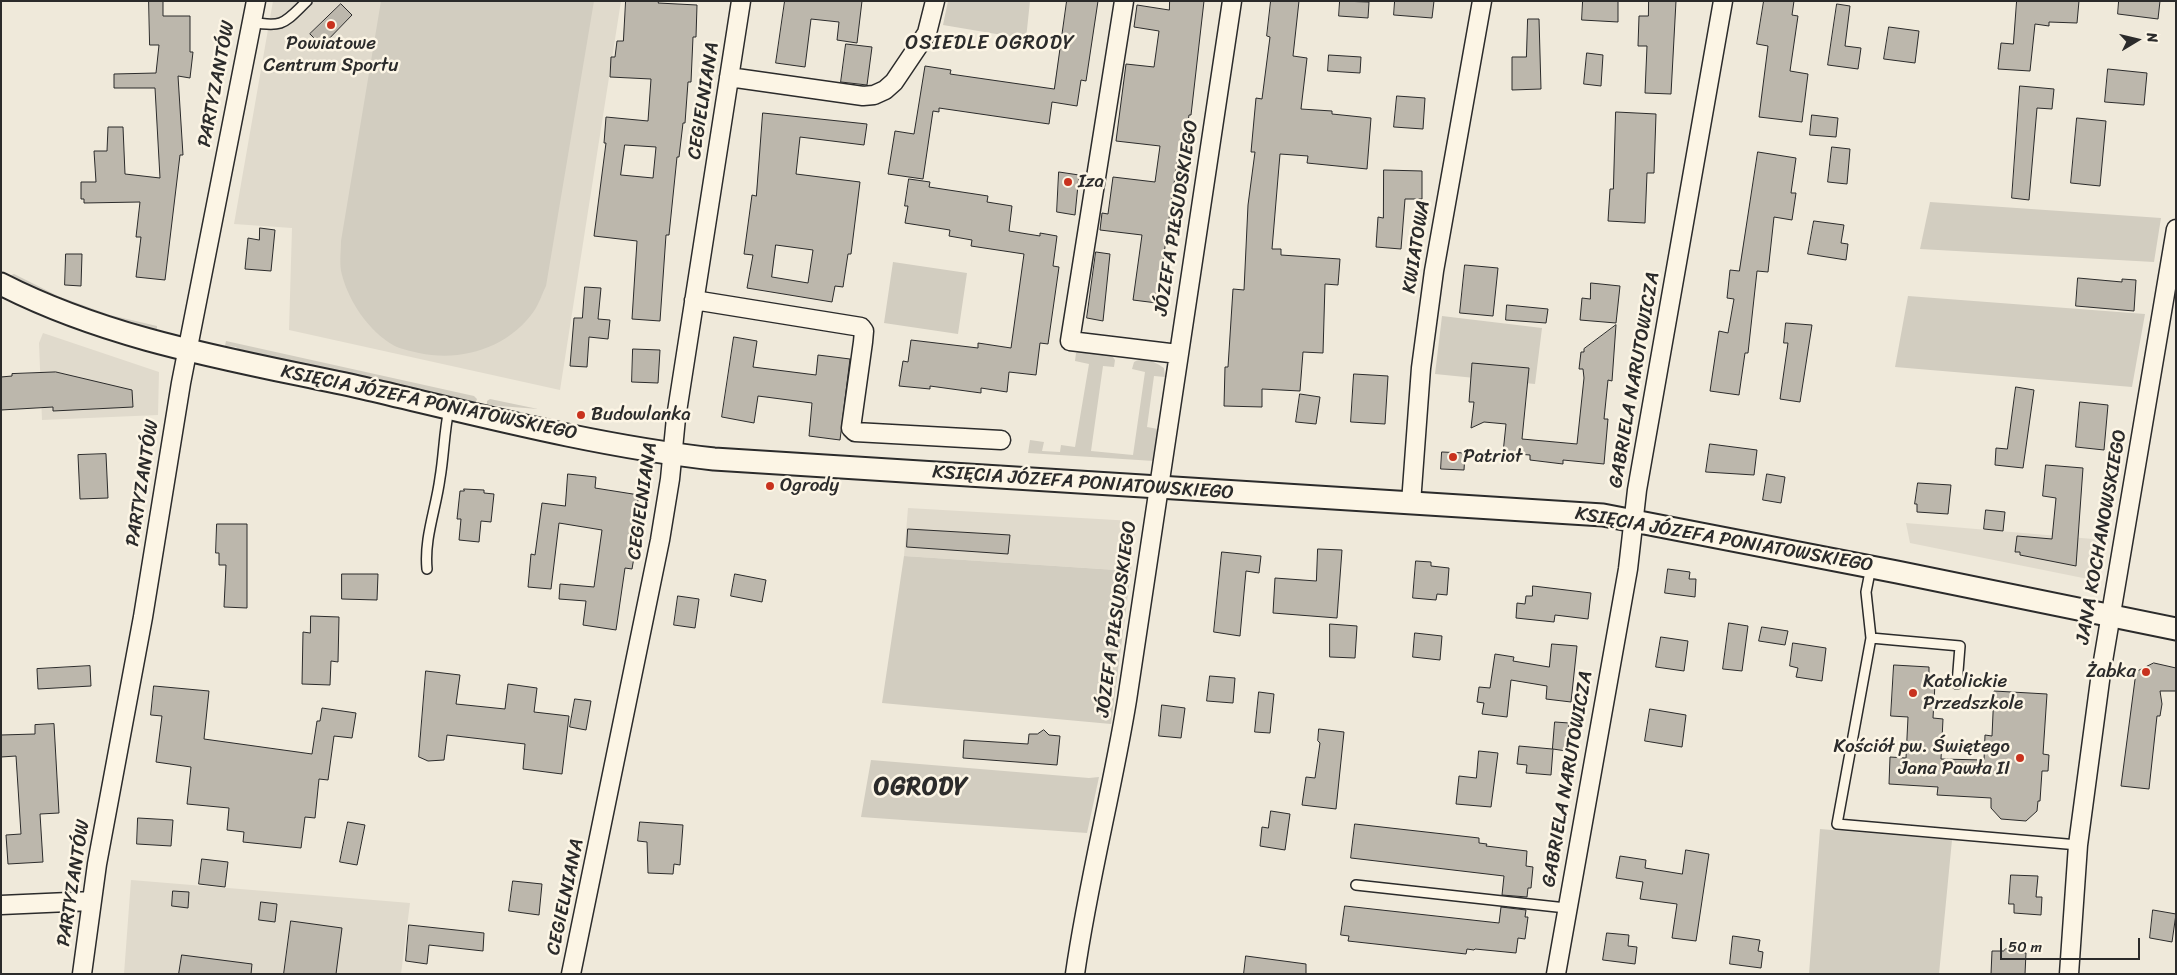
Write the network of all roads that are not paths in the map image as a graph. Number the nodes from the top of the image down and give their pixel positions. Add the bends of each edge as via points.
1 (256, 1) edge
2 (307, 1) edge
3 (741, 1) edge
4 (935, 1) edge
5 (1124, 1) edge
6 (1232, 1) edge
7 (1482, 1) edge
8 (1724, 1) edge
9 (251, 22) junction
10 (729, 77) junction
11 (2176, 229) edge
12 (1, 284) edge
13 (694, 300) junction
14 (187, 349) junction
15 (1178, 354) junction
16 (450, 408) junction
17 (1001, 440) dead end
18 (672, 454) junction
19 (1158, 488) junction
20 (1410, 502) junction
21 (1633, 520) junction
22 (1871, 566) junction
23 (427, 569) dead end
24 (2111, 614) junction
25 (2176, 629) edge
26 (1871, 638) junction
27 (1957, 684) dead end
28 (2078, 844) junction
29 (1356, 884) dead end
30 (91, 901) junction
31 (1, 905) edge
32 (1566, 908) junction
33 (82, 974) edge
34 (571, 974) edge
35 (1075, 974) edge
36 (1556, 974) edge
37 (2069, 974) edge

1 - 9 street, PARTYZANTÓW
2 - 9 lane via 282,24
3 - 10 street, CEGIELNIANA
4 - 10 street via 927,33 894,82 874,95
5 - 15 street via 1070,341
6 - 15 street, JÓZEFA PIŁSUDSKIEGO
7 - 20 street, KWIATOWA via 1434,271 1421,368
8 - 21 street, GABRIELA NARUTOWICZA
9 - 14 street, PARTYZANTÓW
10 - 13 street, CEGIELNIANA
11 - 24 street, JANA KOCHANOWSKIEGO
12 - 14 street, KSIĘCIA JÓZEFA PONIATOWSKIEGO via 90,323
13 - 17 street via 861,327 863,342 851,428 855,432
13 - 18 street, CEGIELNIANA
14 - 16 street, KSIĘCIA JÓZEFA PONIATOWSKIEGO
14 - 30 street, PARTYZANTÓW via 143,617
15 - 19 street, JÓZEFA PIŁSUDSKIEGO
16 - 18 street, KSIĘCIA JÓZEFA PONIATOWSKIEGO
16 - 23 lane via 426,554
18 - 19 street, KSIĘCIA JÓZEFA PONIATOWSKIEGO
18 - 34 street, CEGIELNIANA via 657,559
19 - 20 street, KSIĘCIA JÓZEFA PONIATOWSKIEGO
19 - 35 street, JÓZEFA PIŁSUDSKIEGO via 1124,720
20 - 21 street, KSIĘCIA JÓZEFA PONIATOWSKIEGO
21 - 22 street, KSIĘCIA JÓZEFA PONIATOWSKIEGO
21 - 32 street, GABRIELA NARUTOWICZA via 1628,569
22 - 24 street, KSIĘCIA JÓZEFA PONIATOWSKIEGO
22 - 26 lane via 1866,592
24 - 25 street, KSIĘCIA JÓZEFA PONIATOWSKIEGO
24 - 28 street, JANA KOCHANOWSKIEGO
26 - 27 lane via 1960,646
26 - 28 lane via 1837,824
28 - 37 street, JANA KOCHANOWSKIEGO
29 - 32 lane
30 - 31 street
30 - 33 street, PARTYZANTÓW
32 - 36 street, GABRIELA NARUTOWICZA

